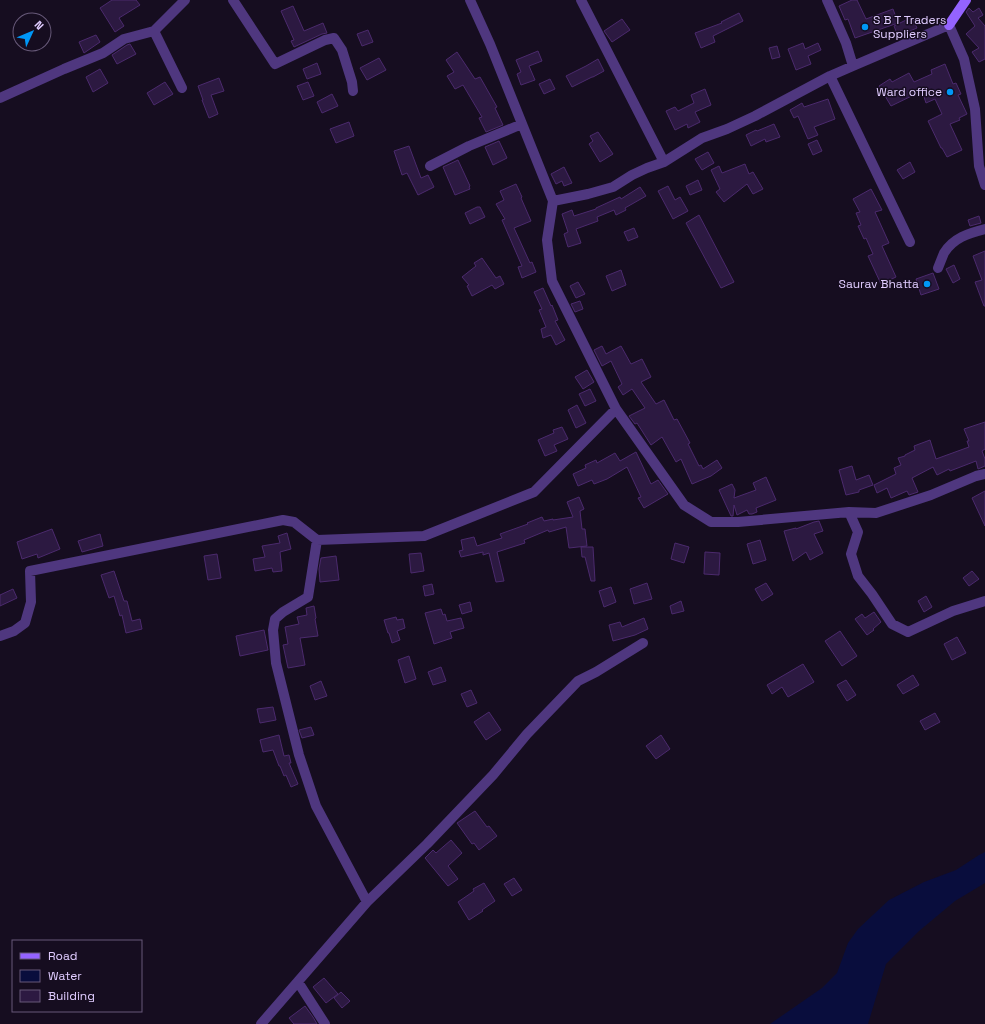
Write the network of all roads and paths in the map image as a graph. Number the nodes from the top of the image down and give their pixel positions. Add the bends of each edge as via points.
1 (185, 0) edge
2 (233, 0) edge
3 (470, 0) edge
4 (581, 0) edge
5 (827, 0) edge
6 (966, 0) edge
7 (949, 25) junction
8 (154, 30) junction
9 (853, 66) junction
10 (830, 76) junction
11 (182, 88) dead end
12 (353, 91) dead end
13 (0, 98) edge
14 (522, 124) junction
15 (664, 162) junction
16 (430, 166) dead end
17 (985, 185) edge
18 (553, 201) junction
19 (985, 229) edge
20 (910, 242) dead end
21 (938, 268) dead end
22 (616, 409) junction
23 (985, 474) edge
24 (850, 512) junction
25 (317, 540) junction
26 (985, 601) edge
27 (0, 636) edge
28 (643, 643) dead end
29 (367, 902) junction
30 (298, 982) junction
31 (261, 1024) edge
32 (325, 1024) edge

1 - 8 street
2 - 12 street via 275,64 334,38 342,50
3 - 14 street
4 - 15 street
5 - 9 street
6 - 7 main road
7 - 9 street
7 - 17 street via 964,59 975,109 979,166
8 - 11 street
8 - 13 street via 124,39 103,53
9 - 10 street
10 - 15 street via 755,116 702,138
10 - 20 street
14 - 16 street
14 - 18 street
15 - 18 street via 632,175 613,187
18 - 22 street via 547,240 552,281
19 - 21 street via 968,233 955,241 945,252
22 - 24 street via 684,506 711,522
22 - 25 street via 534,492 424,536
23 - 24 street via 876,513
24 - 26 street via 858,532 850,554 858,576 892,624 908,632 953,611
25 - 27 street via 294,522 283,520 30,571 30,602 25,623 14,631
25 - 29 street via 308,597 275,619 273,630 276,663 299,755 316,806
28 - 29 street via 578,681 527,734 493,775
29 - 30 street
30 - 31 street
30 - 32 street

